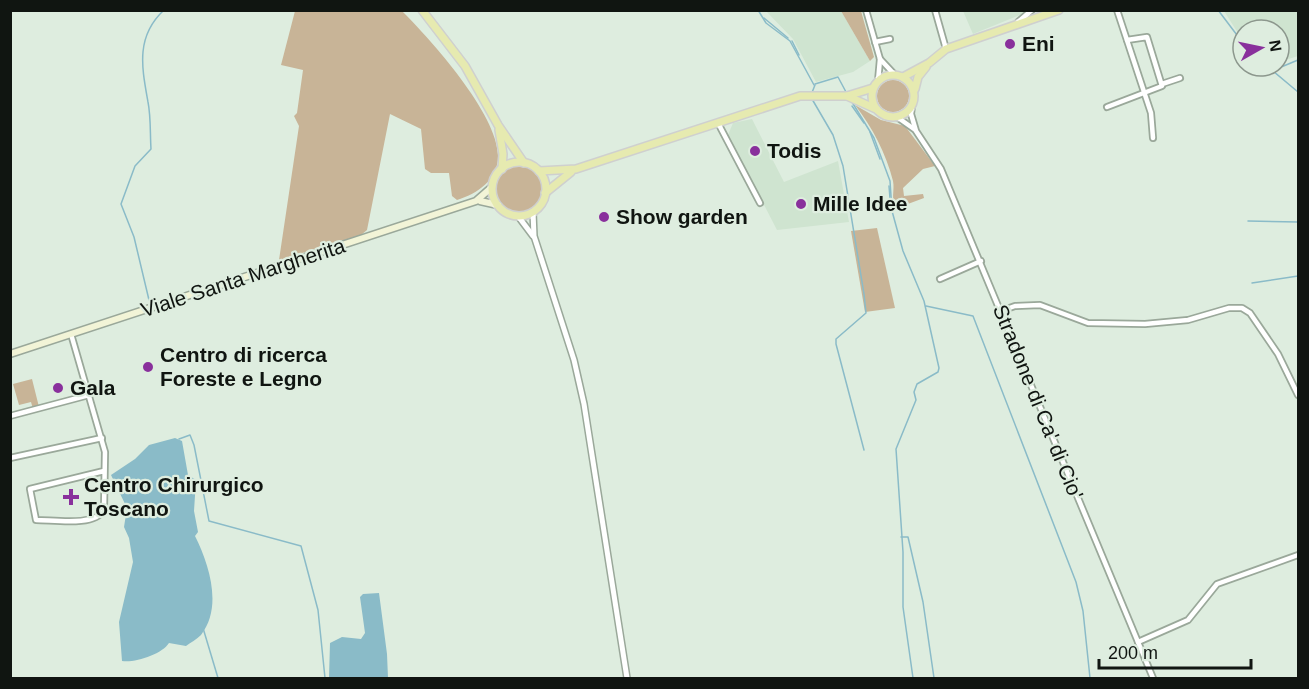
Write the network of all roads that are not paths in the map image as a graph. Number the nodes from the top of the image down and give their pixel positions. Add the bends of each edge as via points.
1 (422, 10) edge
2 (866, 10) edge
3 (935, 10) edge
4 (1032, 10) edge
5 (1059, 10) edge
6 (1117, 10) edge
7 (1043, 12) edge
8 (1010, 27) junction
9 (890, 39) dead end
10 (1127, 40) junction
11 (875, 42) junction
12 (946, 49) junction
13 (880, 59) junction
14 (929, 63) junction
15 (894, 75) junction
16 (903, 77) junction
17 (1180, 78) dead end
18 (875, 84) junction
19 (1162, 84) junction
20 (914, 92) junction
21 (1144, 94) junction
22 (847, 96) junction
23 (912, 106) junction
24 (1107, 106) dead end
25 (876, 109) junction
26 (897, 117) junction
27 (718, 123) junction
28 (498, 125) junction
29 (916, 131) junction
30 (1153, 138) dead end
31 (524, 163) junction
32 (502, 169) junction
33 (576, 169) junction
34 (539, 171) junction
35 (492, 187) junction
36 (545, 193) junction
37 (476, 201) junction
38 (760, 203) dead end
39 (498, 205) junction
40 (533, 212) junction
41 (518, 216) junction
42 (534, 236) junction
43 (981, 261) junction
44 (940, 279) dead end
45 (1001, 311) junction
46 (71, 334) junction
47 (10, 354) edge
48 (89, 395) junction
49 (1299, 395) edge
50 (10, 416) edge
51 (102, 438) junction
52 (10, 458) edge
53 (104, 471) junction
54 (1299, 555) edge
55 (1138, 642) junction
56 (627, 678) edge
57 (1153, 678) edge

1 - 28 main road via 465,66
2 - 11 street
3 - 12 street
4 - 8 street
5 - 7 main road
6 - 10 street
7 - 8 main road
8 - 12 main road
9 - 11 street
10 - 19 street via 1147,37
10 - 21 street
11 - 13 street
12 - 14 main road
13 - 15 street
13 - 18 street
14 - 16 main road
14 - 20 main road
15 - 16 main road
15 - 18 main road
16 - 20 main road
17 - 19 street
18 - 22 main road
18 - 25 main road
19 - 21 street via 1161,88
20 - 23 main road
21 - 24 street
21 - 30 street via 1152,117
22 - 25 main road
22 - 27 main road via 800,96
23 - 26 main road
23 - 29 street via 910,114
25 - 26 main road via 885,116
26 - 29 street
27 - 33 main road
27 - 38 street
28 - 31 main road
28 - 32 main road
29 - 43 street, Stradone di Ca' di Cio' via 951,186
31 - 32 main road via 512,163
31 - 34 main road
32 - 35 main road
33 - 34 main road
33 - 36 main road
34 - 36 main road
35 - 37 main road, Viale Santa Margherita
35 - 39 main road
36 - 40 main road
37 - 39 main road, Viale Santa Margherita
37 - 46 main road, Viale Santa Margherita
39 - 41 main road
40 - 41 main road
40 - 42 street
41 - 42 street
42 - 56 street via 584,404
43 - 44 street
43 - 45 street, Stradone di Ca' di Cio'
45 - 49 street via 1040,305 1088,323 1145,324 1188,320 1242,308 1250,313 1284,363
45 - 55 street, Stradone di Ca' di Cio'
46 - 47 main road, Viale Santa Margherita
46 - 48 street
48 - 50 street
48 - 51 street
51 - 52 street
51 - 53 street via 106,454
53 - 53 street via 103,512 97,517 36,520 30,489
54 - 55 street via 1216,584 1188,620
55 - 57 street, Stradone di Ca' di Cio'

